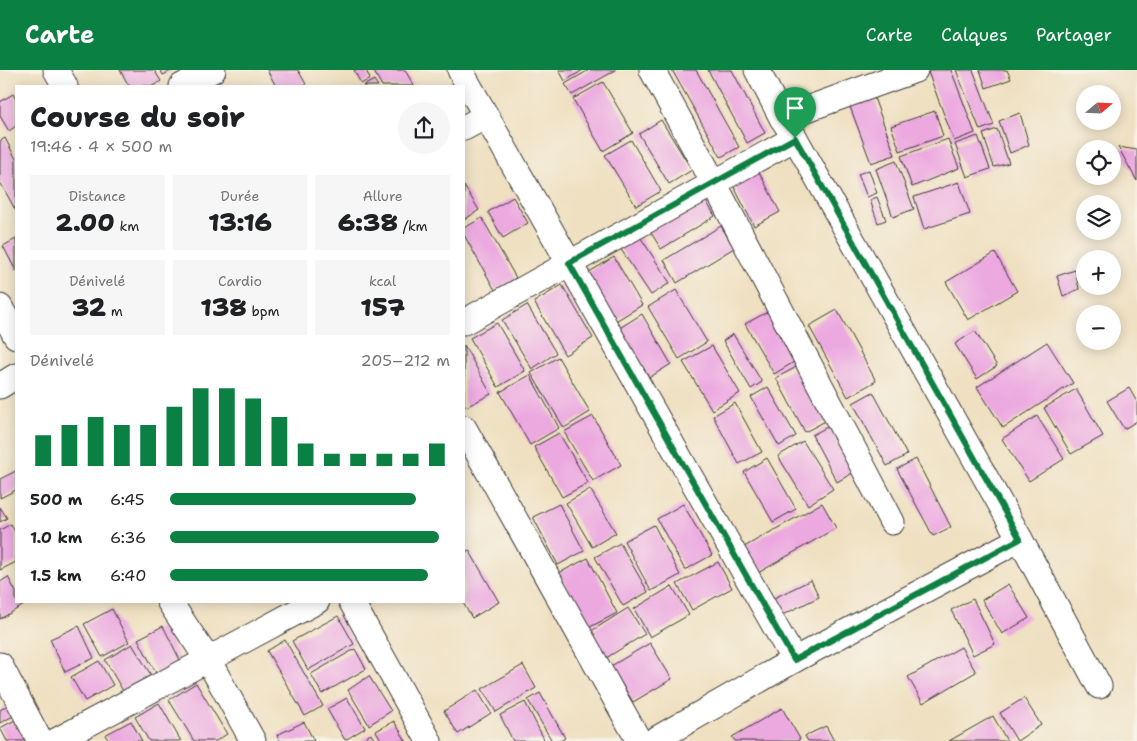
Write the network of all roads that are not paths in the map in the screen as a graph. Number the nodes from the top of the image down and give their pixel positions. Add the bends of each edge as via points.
1 (56, 70) edge
2 (213, 70) edge
3 (460, 70) edge
4 (652, 70) edge
5 (757, 70) edge
6 (915, 70) edge
7 (64, 85) edge
8 (184, 85) edge
9 (486, 116) junction
10 (465, 127) edge
11 (789, 128) junction
12 (714, 183) junction
13 (569, 263) junction
14 (0, 307) edge
15 (465, 321) edge
16 (15, 334) edge
17 (15, 377) edge
18 (0, 386) edge
19 (465, 430) edge
20 (892, 522) dead end
21 (1020, 539) junction
22 (170, 603) edge
23 (313, 603) edge
24 (351, 603) edge
25 (208, 660) junction
26 (794, 660) junction
27 (0, 665) edge
28 (1099, 686) dead end
29 (40, 741) edge
30 (56, 741) edge
31 (254, 741) edge
32 (429, 741) edge
33 (639, 741) edge
34 (653, 741) edge

1 - 7 street
2 - 8 street
3 - 9 street
4 - 12 street
5 - 11 street
6 - 11 street
9 - 10 street
9 - 13 street
11 - 12 street
11 - 21 street
12 - 13 street
12 - 20 street
13 - 15 street
13 - 26 street
14 - 16 street
17 - 18 street
19 - 33 street
21 - 26 street
21 - 28 street
22 - 25 street
23 - 25 street
24 - 32 street
25 - 30 street
25 - 31 street
26 - 34 street
27 - 29 street

